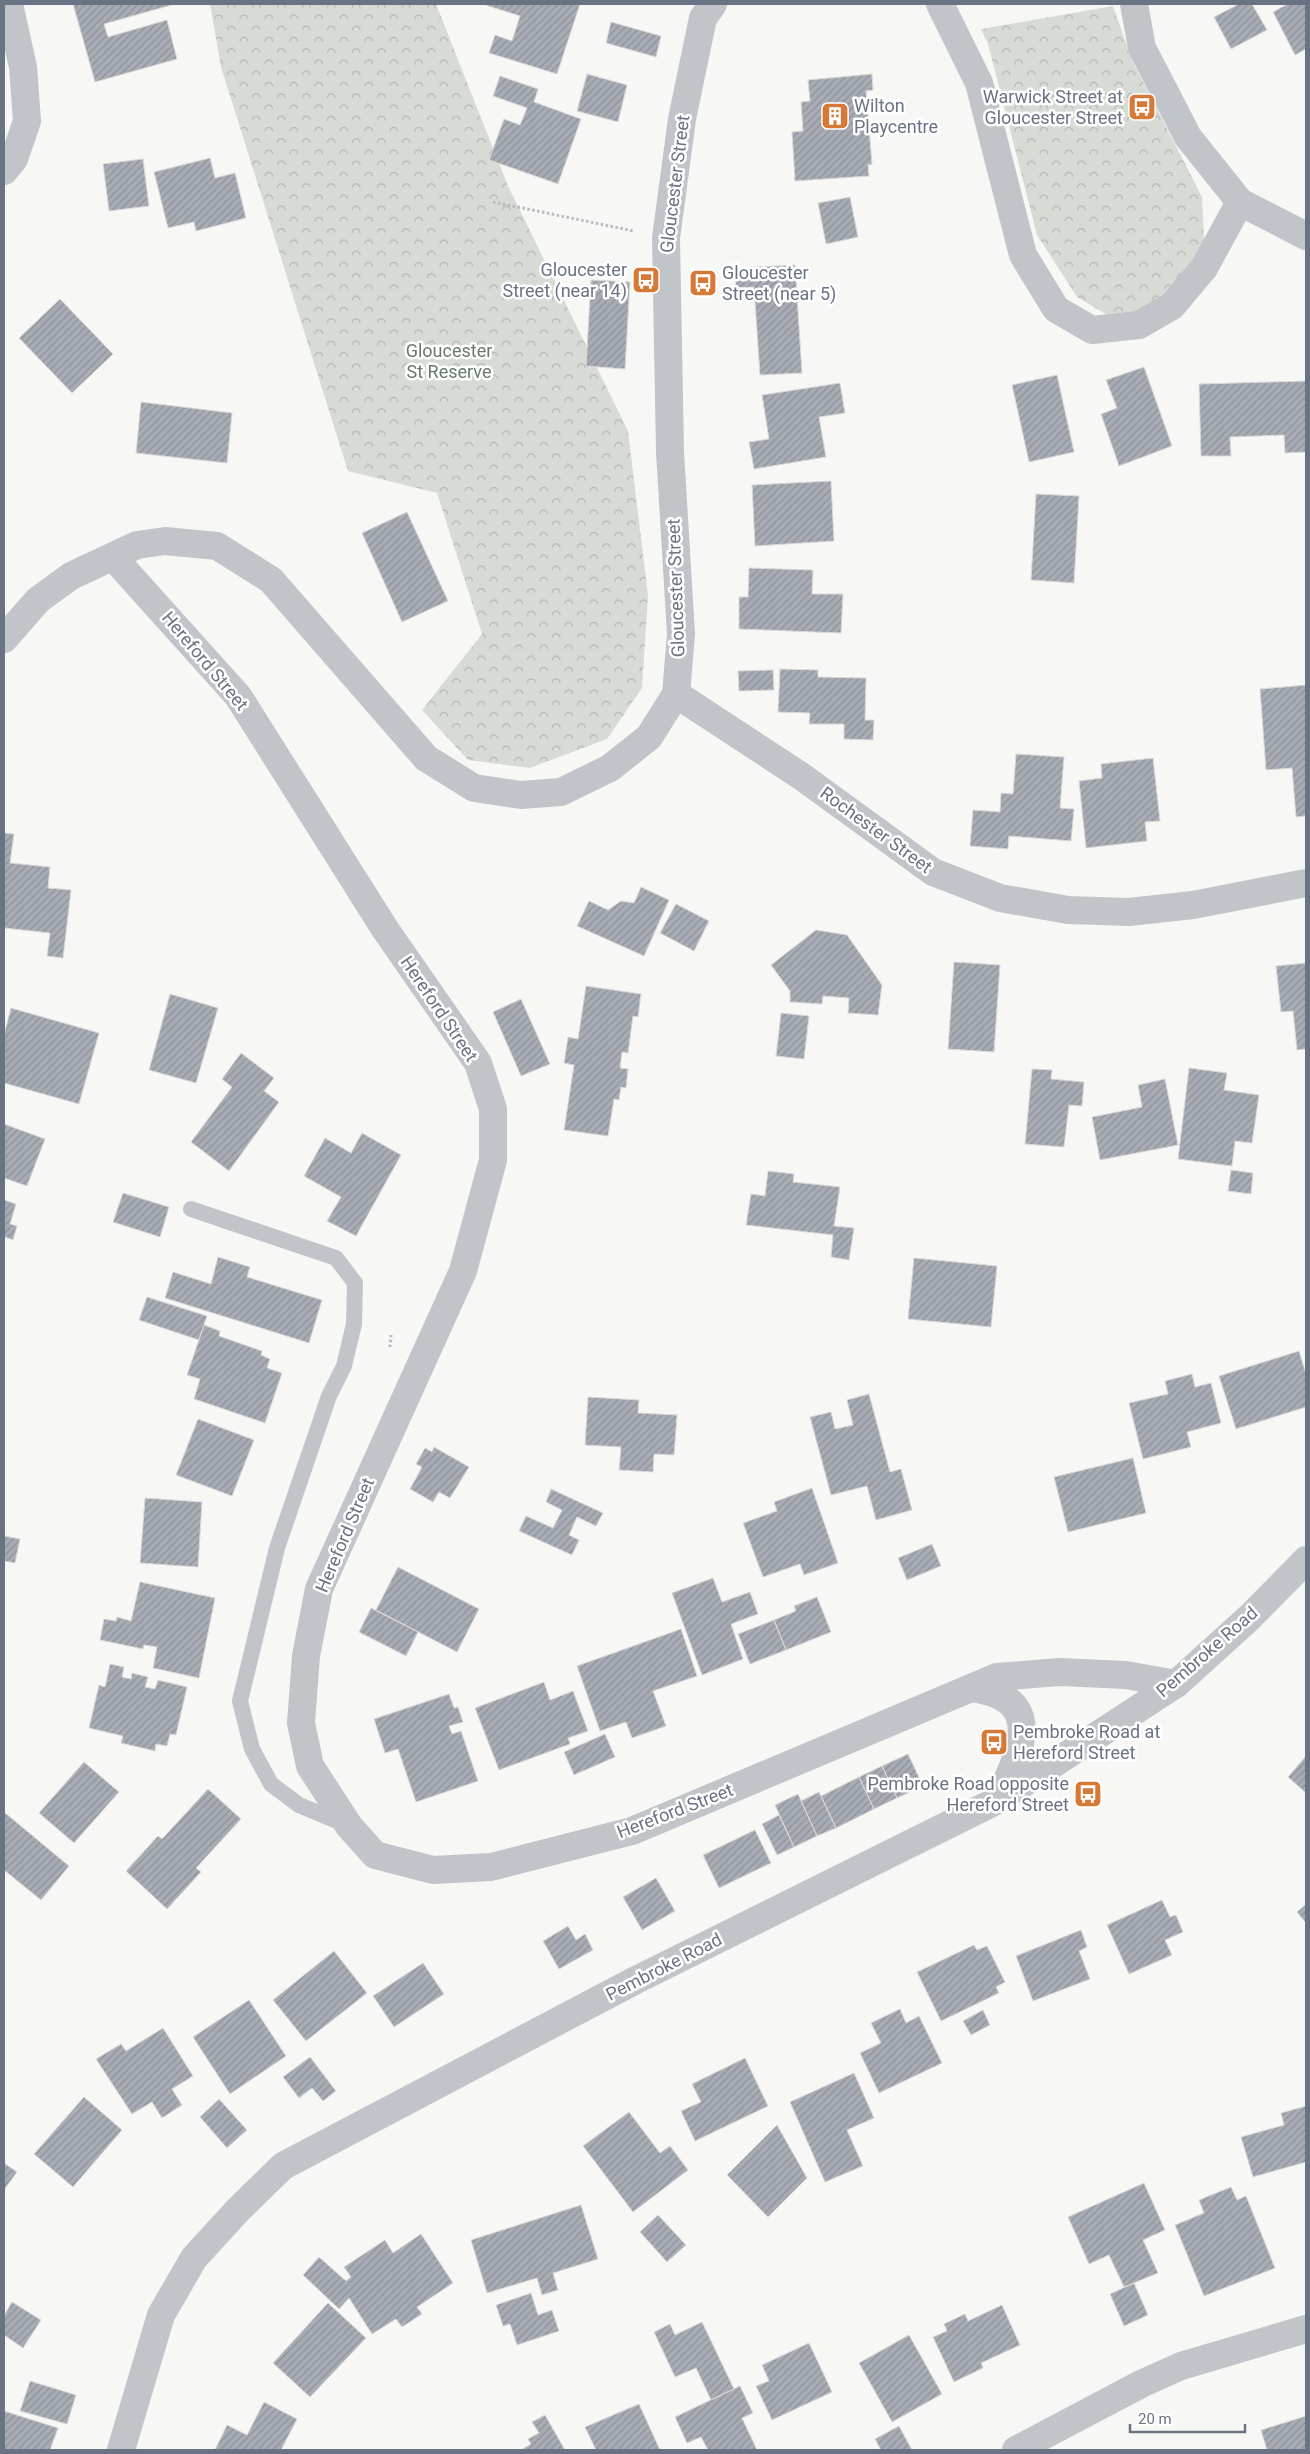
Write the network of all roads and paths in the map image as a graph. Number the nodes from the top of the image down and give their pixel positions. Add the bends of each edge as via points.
1 (9, 4) edge
2 (713, 4) edge
3 (940, 4) edge
4 (1134, 4) edge
5 (4, 172) edge
6 (493, 202) dead end
7 (1240, 202) junction
8 (1306, 236) edge
9 (666, 238) junction
10 (113, 557) junction
11 (4, 640) edge
12 (676, 694) junction
13 (1306, 883) edge
14 (191, 1209) dead end
15 (1306, 1560) edge
16 (1176, 1684) junction
17 (971, 1688) junction
18 (998, 1800) junction
19 (349, 1826) junction
20 (1306, 2329) edge
21 (121, 2450) edge
22 (1016, 2450) edge

1 - 5 street via 23,67 27,121 14,159
2 - 9 street, Gloucester Street via 703,18 682,119
3 - 7 street via 979,83 1023,255 1056,309 1092,330 1139,325 1172,306 1204,268
4 - 7 street via 1142,48 1188,137
6 - 9 path
7 - 8 street
9 - 12 street, Gloucester Street via 670,452 681,634
10 - 11 street, Gloucester Street via 70,576 38,600
10 - 12 street, Gloucester Street via 137,545 165,541 217,546 270,580 426,758 474,788 521,795 560,792 610,768 649,737
10 - 19 street, Hereford Street via 238,696 385,929 478,1063 493,1109 493,1160 464,1271 319,1589 306,1656 301,1723 310,1766
12 - 13 street, Rochester Street via 801,776 933,872 1000,898 1068,910 1129,912 1193,906
14 - 19 lane via 336,1258 355,1283 354,1324 344,1366 329,1396 276,1548 240,1701 252,1749 271,1784 298,1805
15 - 16 street, Pembroke Road via 1250,1617
16 - 17 street, Hereford Street via 1126,1675 1059,1672 997,1677
16 - 18 street, Pembroke Road
17 - 18 street via 993,1691 1014,1704 1022,1718 1013,1768
17 - 19 street, Hereford Street via 632,1831 491,1867 433,1870 375,1855
18 - 21 street, Pembroke Road via 636,1980 283,2166 194,2258 161,2315
20 - 22 street via 1181,2366

